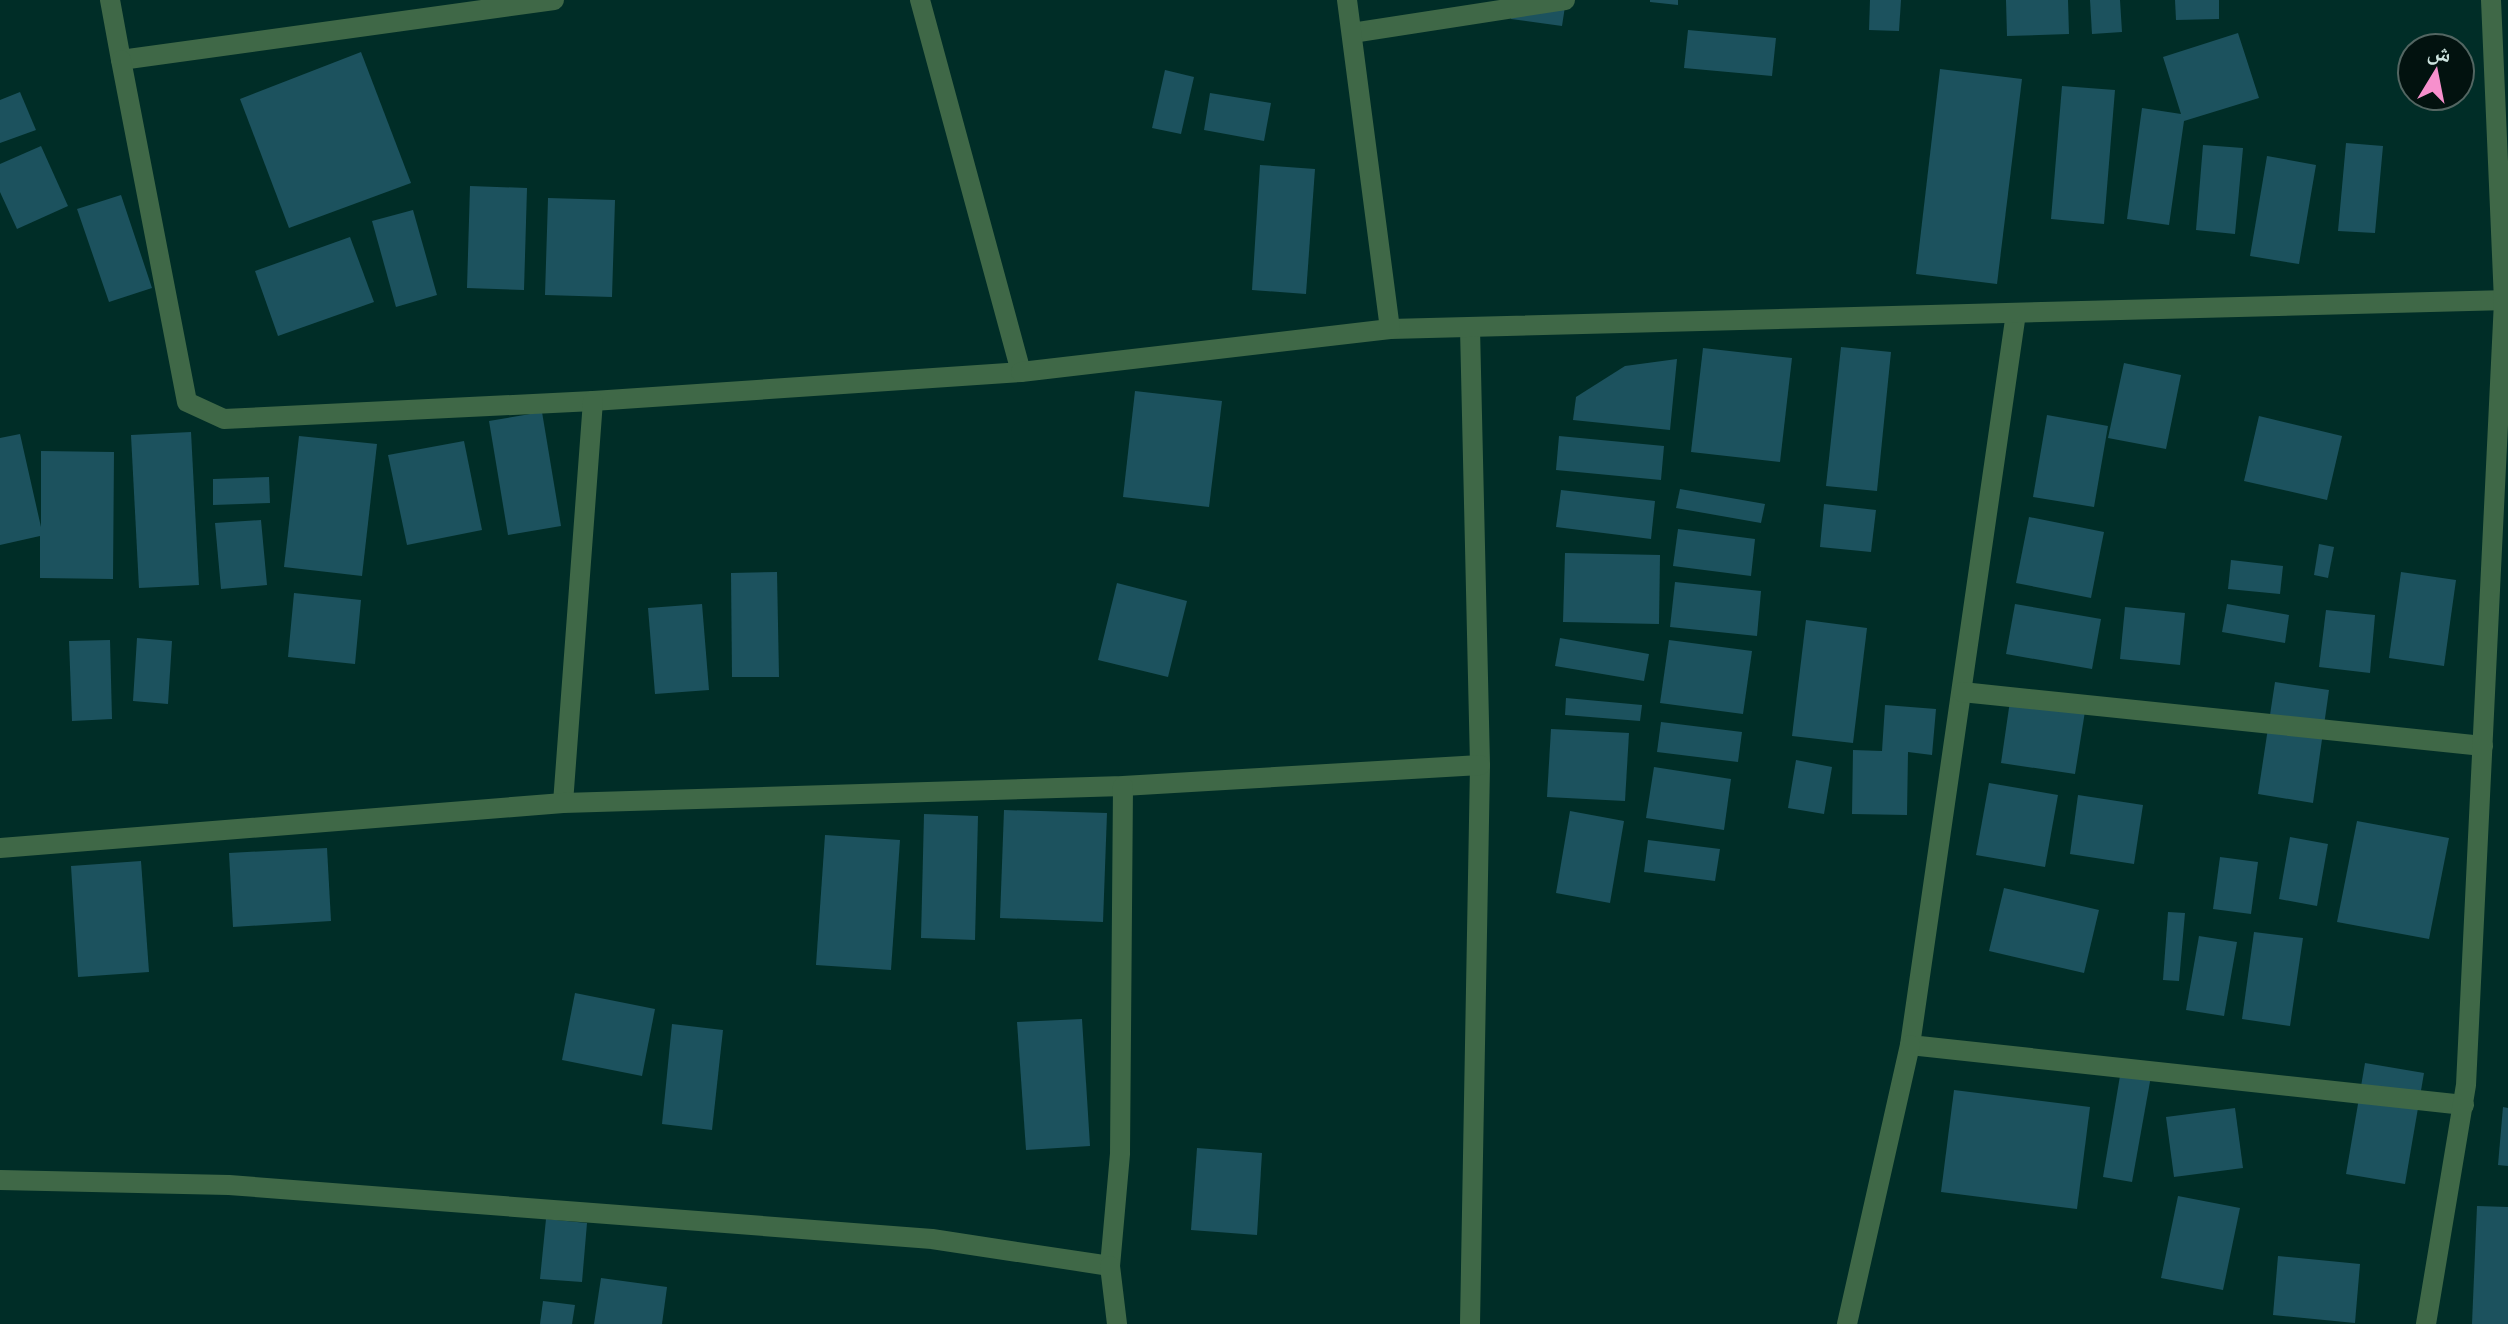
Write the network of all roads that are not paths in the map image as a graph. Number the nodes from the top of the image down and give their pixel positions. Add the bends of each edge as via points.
1 (110, 0) edge
2 (554, 0) edge
3 (920, 0) edge
4 (1347, 0) edge
5 (1565, 0) edge
6 (2491, 0) edge
7 (1352, 33) junction
8 (121, 60) junction
9 (2506, 300) edge
10 (2016, 313) junction
11 (1470, 328) junction
12 (1390, 329) junction
13 (1021, 372) junction
14 (593, 401) junction
15 (1962, 692) junction
16 (2483, 746) junction
17 (1480, 765) junction
18 (1123, 786) junction
19 (563, 803) junction
20 (0, 848) edge
21 (1910, 1045) junction
22 (2464, 1105) junction
23 (0, 1180) edge
24 (1110, 1266) junction
25 (1117, 1324) edge
26 (1470, 1324) edge
27 (1847, 1324) edge
28 (2426, 1324) edge

1 - 8 street
2 - 8 street
3 - 13 street
4 - 7 street
5 - 7 street
6 - 9 street
7 - 12 street
8 - 14 street via 187,402 224,419
9 - 10 street
9 - 16 street
10 - 11 street
10 - 15 street
11 - 12 street
11 - 17 street
12 - 13 street
13 - 14 street
14 - 19 street
15 - 16 street
15 - 21 street
16 - 22 street
17 - 18 street
17 - 26 street
18 - 19 street
18 - 24 street via 1120,1154
19 - 20 street
21 - 22 street
21 - 27 street
22 - 28 street
23 - 24 street via 260,1187 932,1239
24 - 25 street

